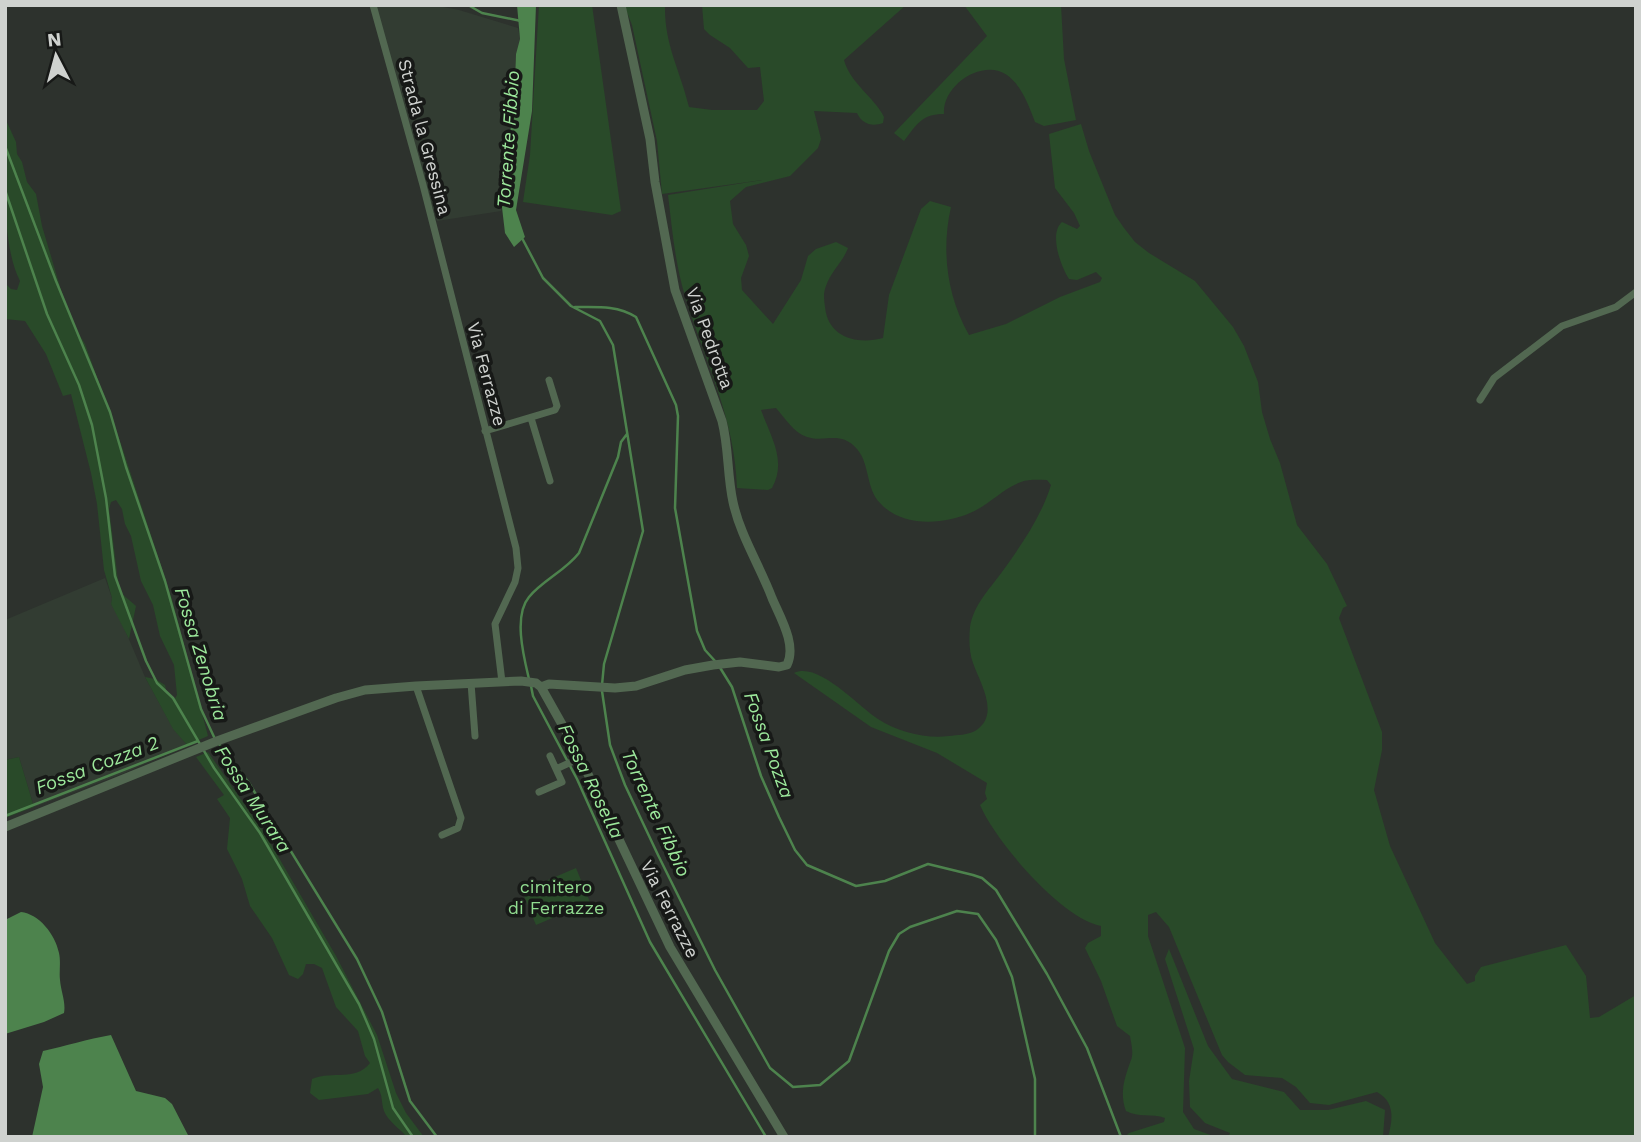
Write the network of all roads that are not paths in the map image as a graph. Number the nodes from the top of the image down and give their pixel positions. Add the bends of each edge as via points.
1 (373, 5) edge
2 (621, 5) edge
3 (445, 277) joint
4 (1636, 292) edge
5 (549, 380) dead end
6 (1480, 400) dead end
7 (531, 418) junction
8 (485, 431) junction
9 (550, 481) dead end
10 (502, 681) junction
11 (471, 683) junction
12 (539, 685) junction
13 (416, 686) junction
14 (475, 736) dead end
15 (550, 756) dead end
16 (576, 760) junction
17 (560, 768) junction
18 (539, 792) dead end
19 (5, 827) edge
20 (442, 835) dead end
21 (784, 1137) edge

1 - 3 street, Strada la Gressina
2 - 12 street, Via Pedrotta via 676,290 728,442 733,505 792,656 779,667 718,664 636,686
3 - 8 street, Via Ferrazze
4 - 6 street via 1616,307 1562,326 1494,378
5 - 7 street via 557,406
7 - 8 street
7 - 9 street
8 - 10 street, Via Ferrazze via 518,568 495,624
10 - 11 street
10 - 12 street
11 - 13 street
11 - 14 street
12 - 16 street, Via Ferrazze
13 - 19 street via 365,690 336,698
13 - 20 street via 461,818 458,828
15 - 17 street
16 - 17 street
16 - 21 street, Via Ferrazze via 670,947
17 - 18 street via 562,782

